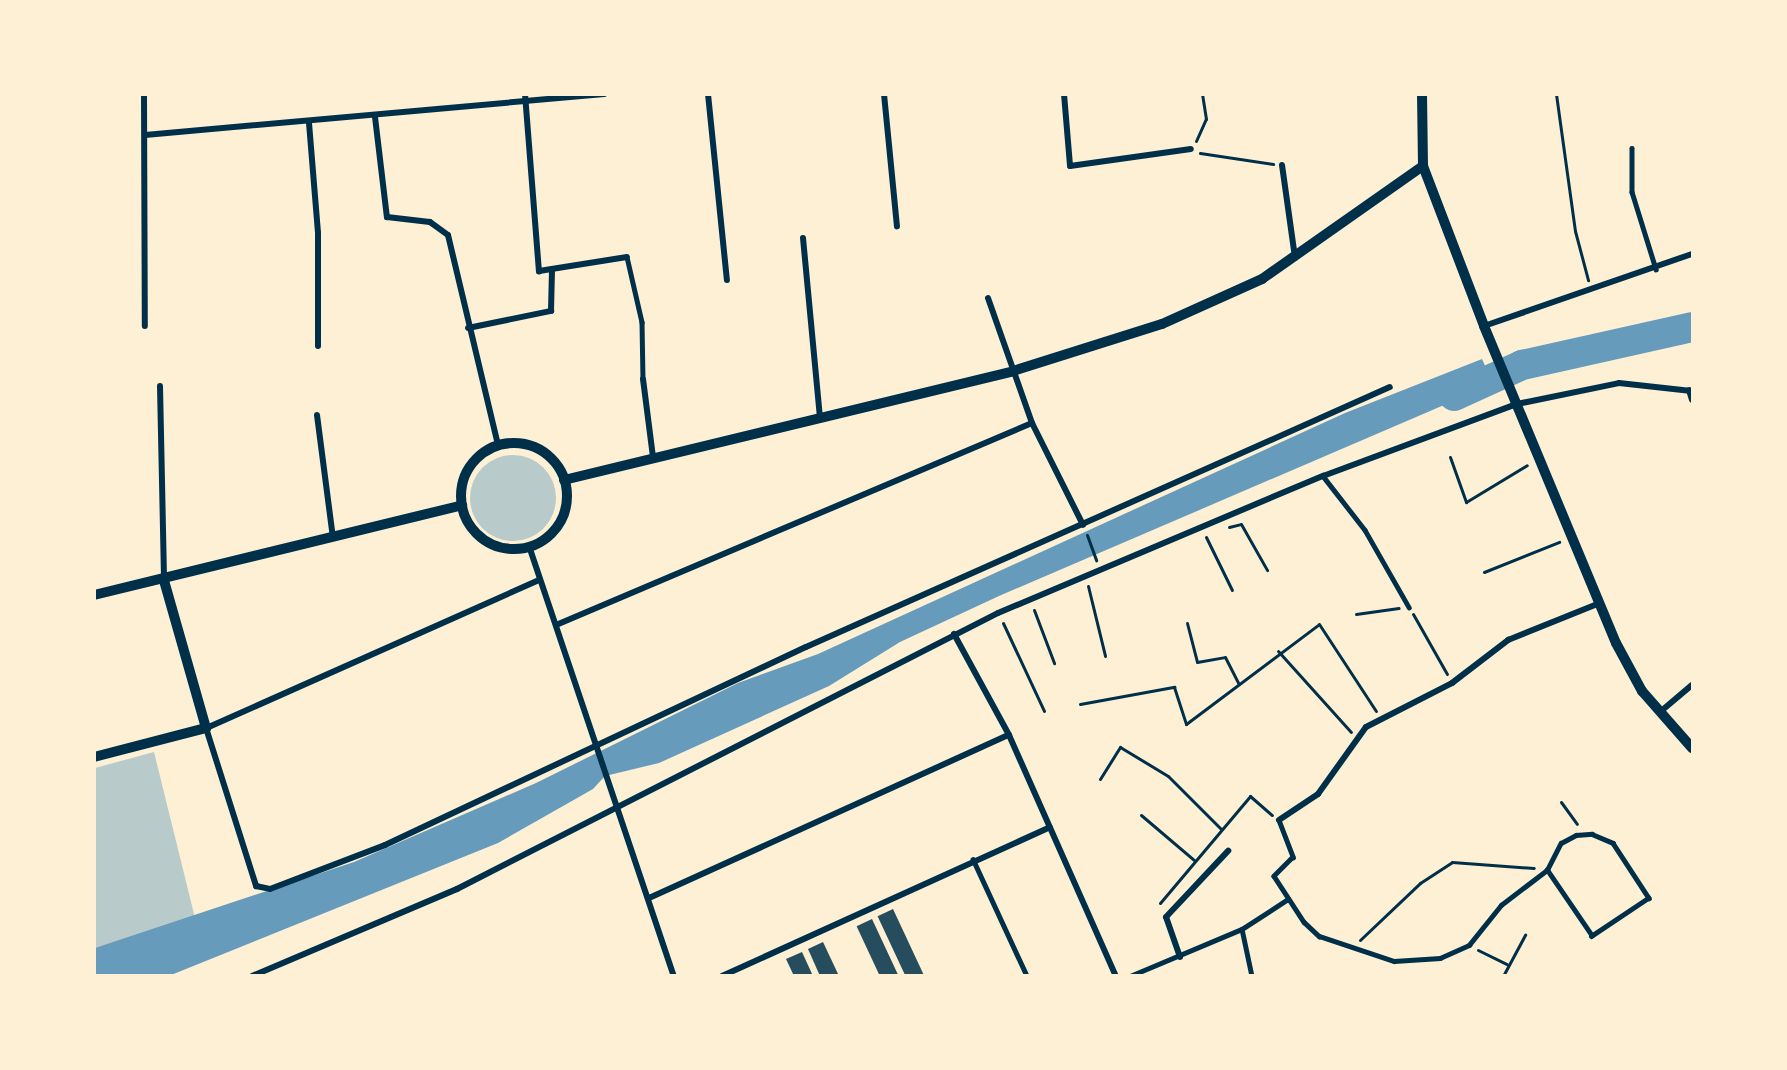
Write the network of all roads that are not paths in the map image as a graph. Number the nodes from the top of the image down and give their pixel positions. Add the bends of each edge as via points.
1 (144, 94) edge
2 (604, 94) edge
3 (708, 94) edge
4 (884, 94) edge
5 (1064, 94) edge
6 (1422, 94) edge
7 (525, 98) edge
8 (375, 117) junction
9 (309, 123) junction
10 (145, 135) junction
11 (1632, 148) dead end
12 (1191, 149) road end
13 (1282, 165) road end
14 (1423, 166) junction
15 (897, 226) dead end
16 (803, 238) dead end
17 (1692, 254) edge
18 (627, 257) joint
19 (1295, 258) junction
20 (552, 269) junction
21 (1656, 269) junction
22 (727, 280) dead end
23 (988, 298) dead end
24 (145, 326) dead end
25 (1484, 326) junction
26 (468, 328) junction
27 (318, 346) dead end
28 (1013, 371) junction
29 (644, 378) joint
30 (160, 386) dead end
31 (1390, 387) dead end
32 (1690, 391) edge
33 (1692, 400) edge
34 (1517, 404) junction
35 (317, 415) dead end
36 (820, 417) junction
37 (1032, 423) junction
38 (498, 445) junction
39 (653, 457) junction
40 (1323, 476) junction
41 (564, 480) junction
42 (462, 506) junction
43 (1084, 528) junction
44 (333, 538) junction
45 (529, 546) junction
46 (539, 580) junction
47 (164, 581) junction
48 (94, 595) edge
49 (1600, 603) junction
50 (1409, 607) road end
51 (556, 625) junction
52 (954, 634) junction
53 (1692, 685) edge
54 (1660, 712) junction
55 (206, 728) junction
56 (1009, 735) junction
57 (596, 746) junction
58 (1692, 748) edge
59 (94, 757) edge
60 (617, 809) junction
61 (1279, 820) joint
62 (1050, 827) junction
63 (1228, 851) dead end
64 (973, 859) junction
65 (1547, 870) junction
66 (649, 898) junction
67 (1288, 899) junction
68 (1242, 929) junction
69 (1180, 957) junction
70 (252, 975) edge
71 (674, 975) edge
72 (723, 975) edge
73 (1027, 975) edge
74 (1116, 975) edge
75 (1130, 975) edge
76 (1251, 975) edge

1 - 10 street
2 - 7 street
3 - 22 street
4 - 15 street
5 - 12 street via 1070,166
6 - 14 street
7 - 8 street
7 - 20 street via 539,271
8 - 9 street
8 - 26 street via 387,217 441,226 450,240
9 - 10 street
9 - 27 street via 318,233
10 - 24 street
11 - 21 lane via 1632,192
13 - 19 street
14 - 19 street
14 - 25 street
16 - 36 street
17 - 21 street
18 - 20 street
18 - 29 lane via 642,322
19 - 28 street via 1262,279 1162,324
20 - 26 street via 550,311
21 - 25 street via 1590,287
23 - 28 street
25 - 34 street
26 - 38 street
28 - 36 street
28 - 37 street
29 - 39 street
30 - 47 street
31 - 43 street
32 - 33 street
32 - 34 street via 1619,383
34 - 40 street
34 - 49 street
35 - 44 street
36 - 39 street
37 - 43 street
37 - 51 street
38 - 41 street via 538,449
38 - 42 street via 469,468
39 - 41 street
40 - 50 lane via 1365,530
40 - 52 street
41 - 45 street via 566,501 560,521 547,537
42 - 44 street
42 - 45 street via 482,538 509,548
43 - 57 street
44 - 47 street
45 - 46 street
46 - 51 street
46 - 55 street
47 - 48 street
47 - 55 street
49 - 54 street via 1629,669
49 - 61 street via 1508,640 1452,683 1382,720 1357,737 1318,794
51 - 57 street
52 - 56 street
52 - 60 street
53 - 54 street
54 - 58 street
55 - 57 street via 251,880 270,889 385,845
55 - 59 street
56 - 62 street
56 - 66 street
57 - 60 street
60 - 66 street
60 - 70 street via 457,889
61 - 67 lane via 1293,856 1275,876
62 - 64 street
62 - 74 street
63 - 69 street via 1166,916
64 - 72 street
64 - 73 lane
65 - 65 lane via 1592,936 1649,898 1622,851 1599,836 1583,833 1562,843
65 - 67 lane via 1500,905 1469,945 1449,956 1414,962 1353,948 1311,931
66 - 71 street
67 - 68 lane
68 - 69 lane
68 - 76 lane
69 - 75 lane

